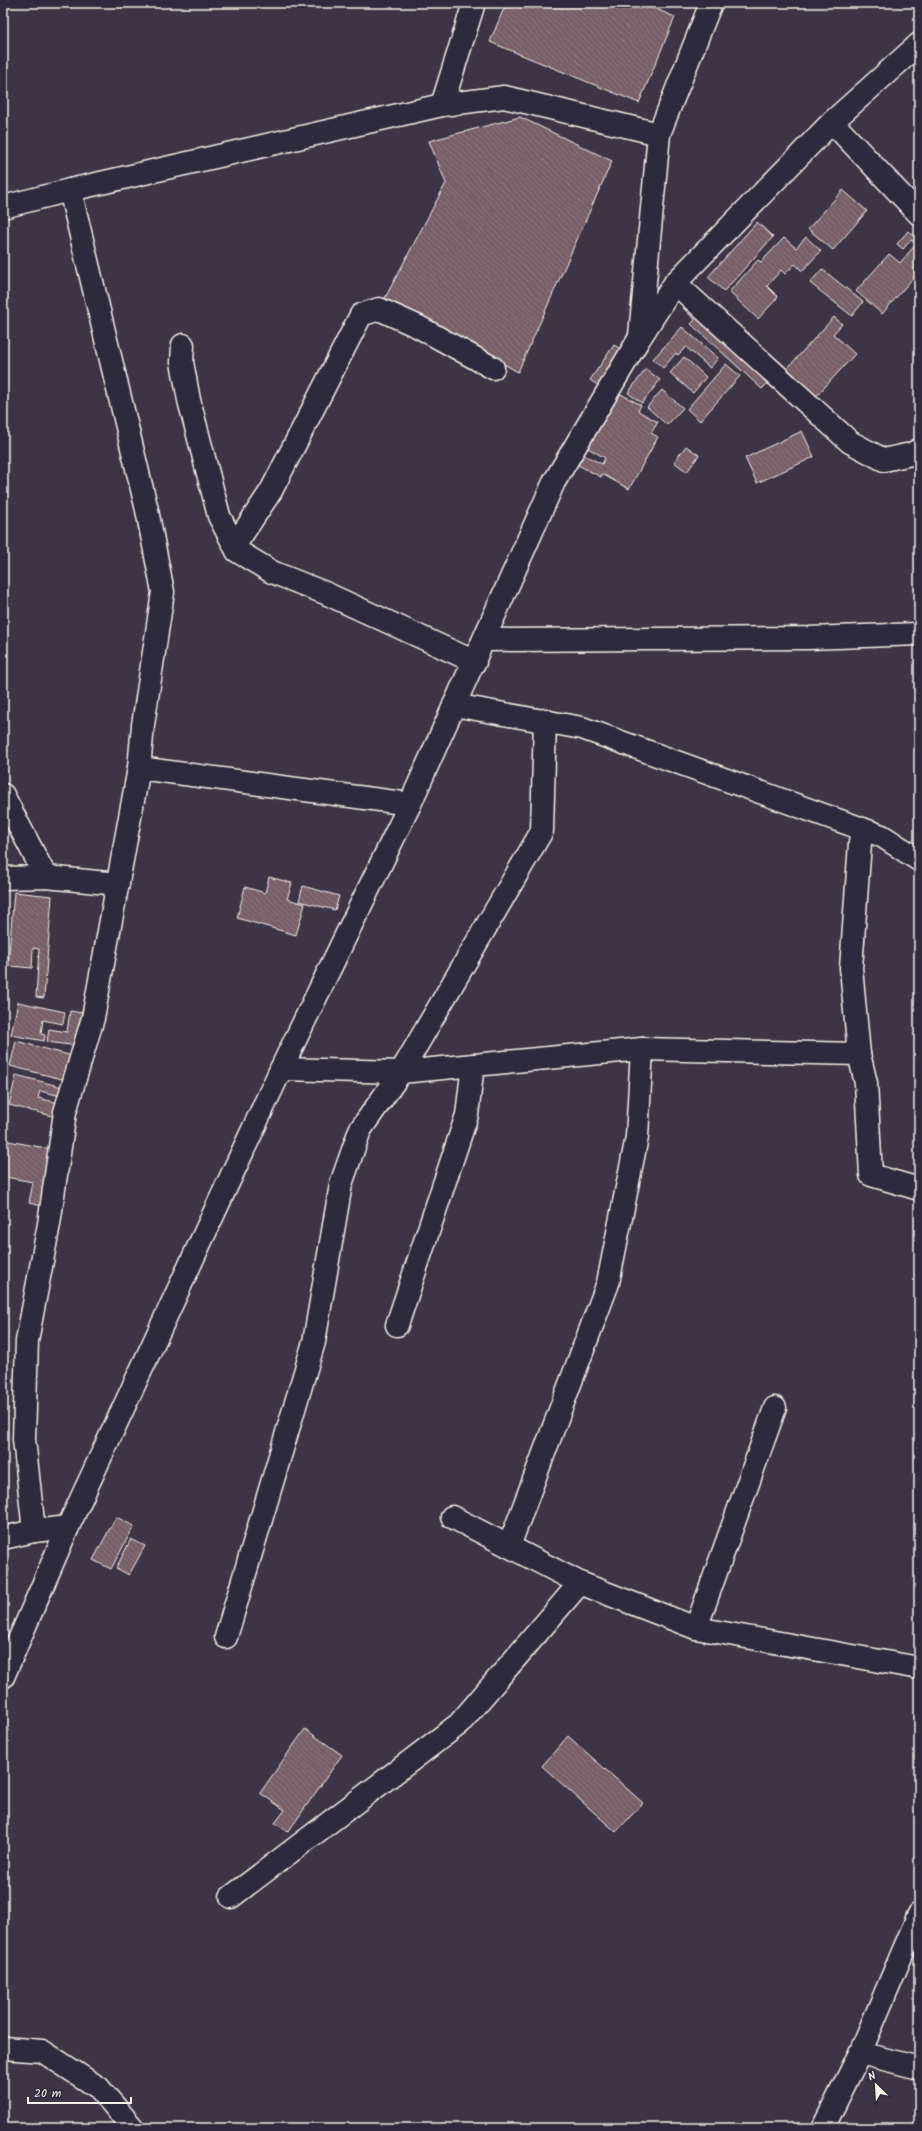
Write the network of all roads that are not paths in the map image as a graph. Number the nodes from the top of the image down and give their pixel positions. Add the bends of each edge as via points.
1 (474, 3) edge
2 (711, 3) edge
3 (919, 44) edge
4 (442, 105) junction
5 (832, 122) junction
6 (659, 134) junction
7 (70, 190) junction
8 (3, 207) edge
9 (919, 214) edge
10 (676, 283) junction
11 (639, 339) junction
12 (183, 345) dead end
13 (493, 368) dead end
14 (919, 450) edge
15 (235, 547) junction
16 (919, 634) edge
17 (484, 640) junction
18 (475, 662) junction
19 (454, 705) junction
20 (545, 720) junction
21 (139, 768) junction
22 (3, 796) edge
23 (410, 804) junction
24 (861, 829) junction
25 (919, 860) edge
26 (3, 878) edge
27 (46, 878) junction
28 (118, 884) junction
29 (642, 1049) junction
30 (858, 1054) junction
31 (473, 1065) junction
32 (281, 1069) junction
33 (401, 1072) junction
34 (919, 1189) edge
35 (397, 1325) dead end
36 (775, 1408) dead end
37 (452, 1517) dead end
38 (68, 1527) junction
39 (34, 1531) junction
40 (3, 1538) edge
41 (509, 1546) junction
42 (580, 1583) junction
43 (696, 1628) junction
44 (226, 1637) dead end
45 (919, 1668) edge
46 (3, 1677) edge
47 (231, 1897) dead end
48 (919, 1914) edge
49 (3, 2048) edge
50 (860, 2053) junction
51 (919, 2068) edge
52 (133, 2128) edge
53 (823, 2128) edge

1 - 4 street
2 - 6 street
3 - 5 street
4 - 6 street via 504,97
4 - 7 street
5 - 9 street
5 - 10 street
6 - 11 street
7 - 8 street
7 - 21 street via 147,510 163,592
10 - 11 street
10 - 14 street via 850,442 884,460
11 - 17 street via 554,482
12 - 15 street via 182,362 189,400 219,516
13 - 15 street via 419,327 379,309 361,315 271,491
15 - 18 street via 237,551 272,572
16 - 17 street via 778,638
17 - 18 street
18 - 19 street
19 - 20 street
19 - 23 street
20 - 24 street via 582,728
20 - 33 street via 542,830
21 - 23 street
21 - 28 street
22 - 27 street
23 - 32 street
24 - 25 street via 882,836
24 - 30 street via 851,968
26 - 27 street
27 - 28 street
28 - 39 street via 93,1018 65,1112 49,1224 27,1340 24,1439
29 - 30 street
29 - 31 street
29 - 41 street via 637,1137 608,1283
30 - 34 street via 866,1083 871,1175
31 - 33 street
31 - 35 street via 467,1115
32 - 33 street
32 - 38 street
33 - 44 street via 360,1130 341,1184 314,1342
36 - 43 street
37 - 41 street
38 - 39 street
38 - 46 street
39 - 40 street
41 - 42 street
42 - 43 street
42 - 47 street via 459,1724
43 - 45 street
48 - 50 street
49 - 52 street via 42,2051 100,2088
50 - 51 street
50 - 53 street

